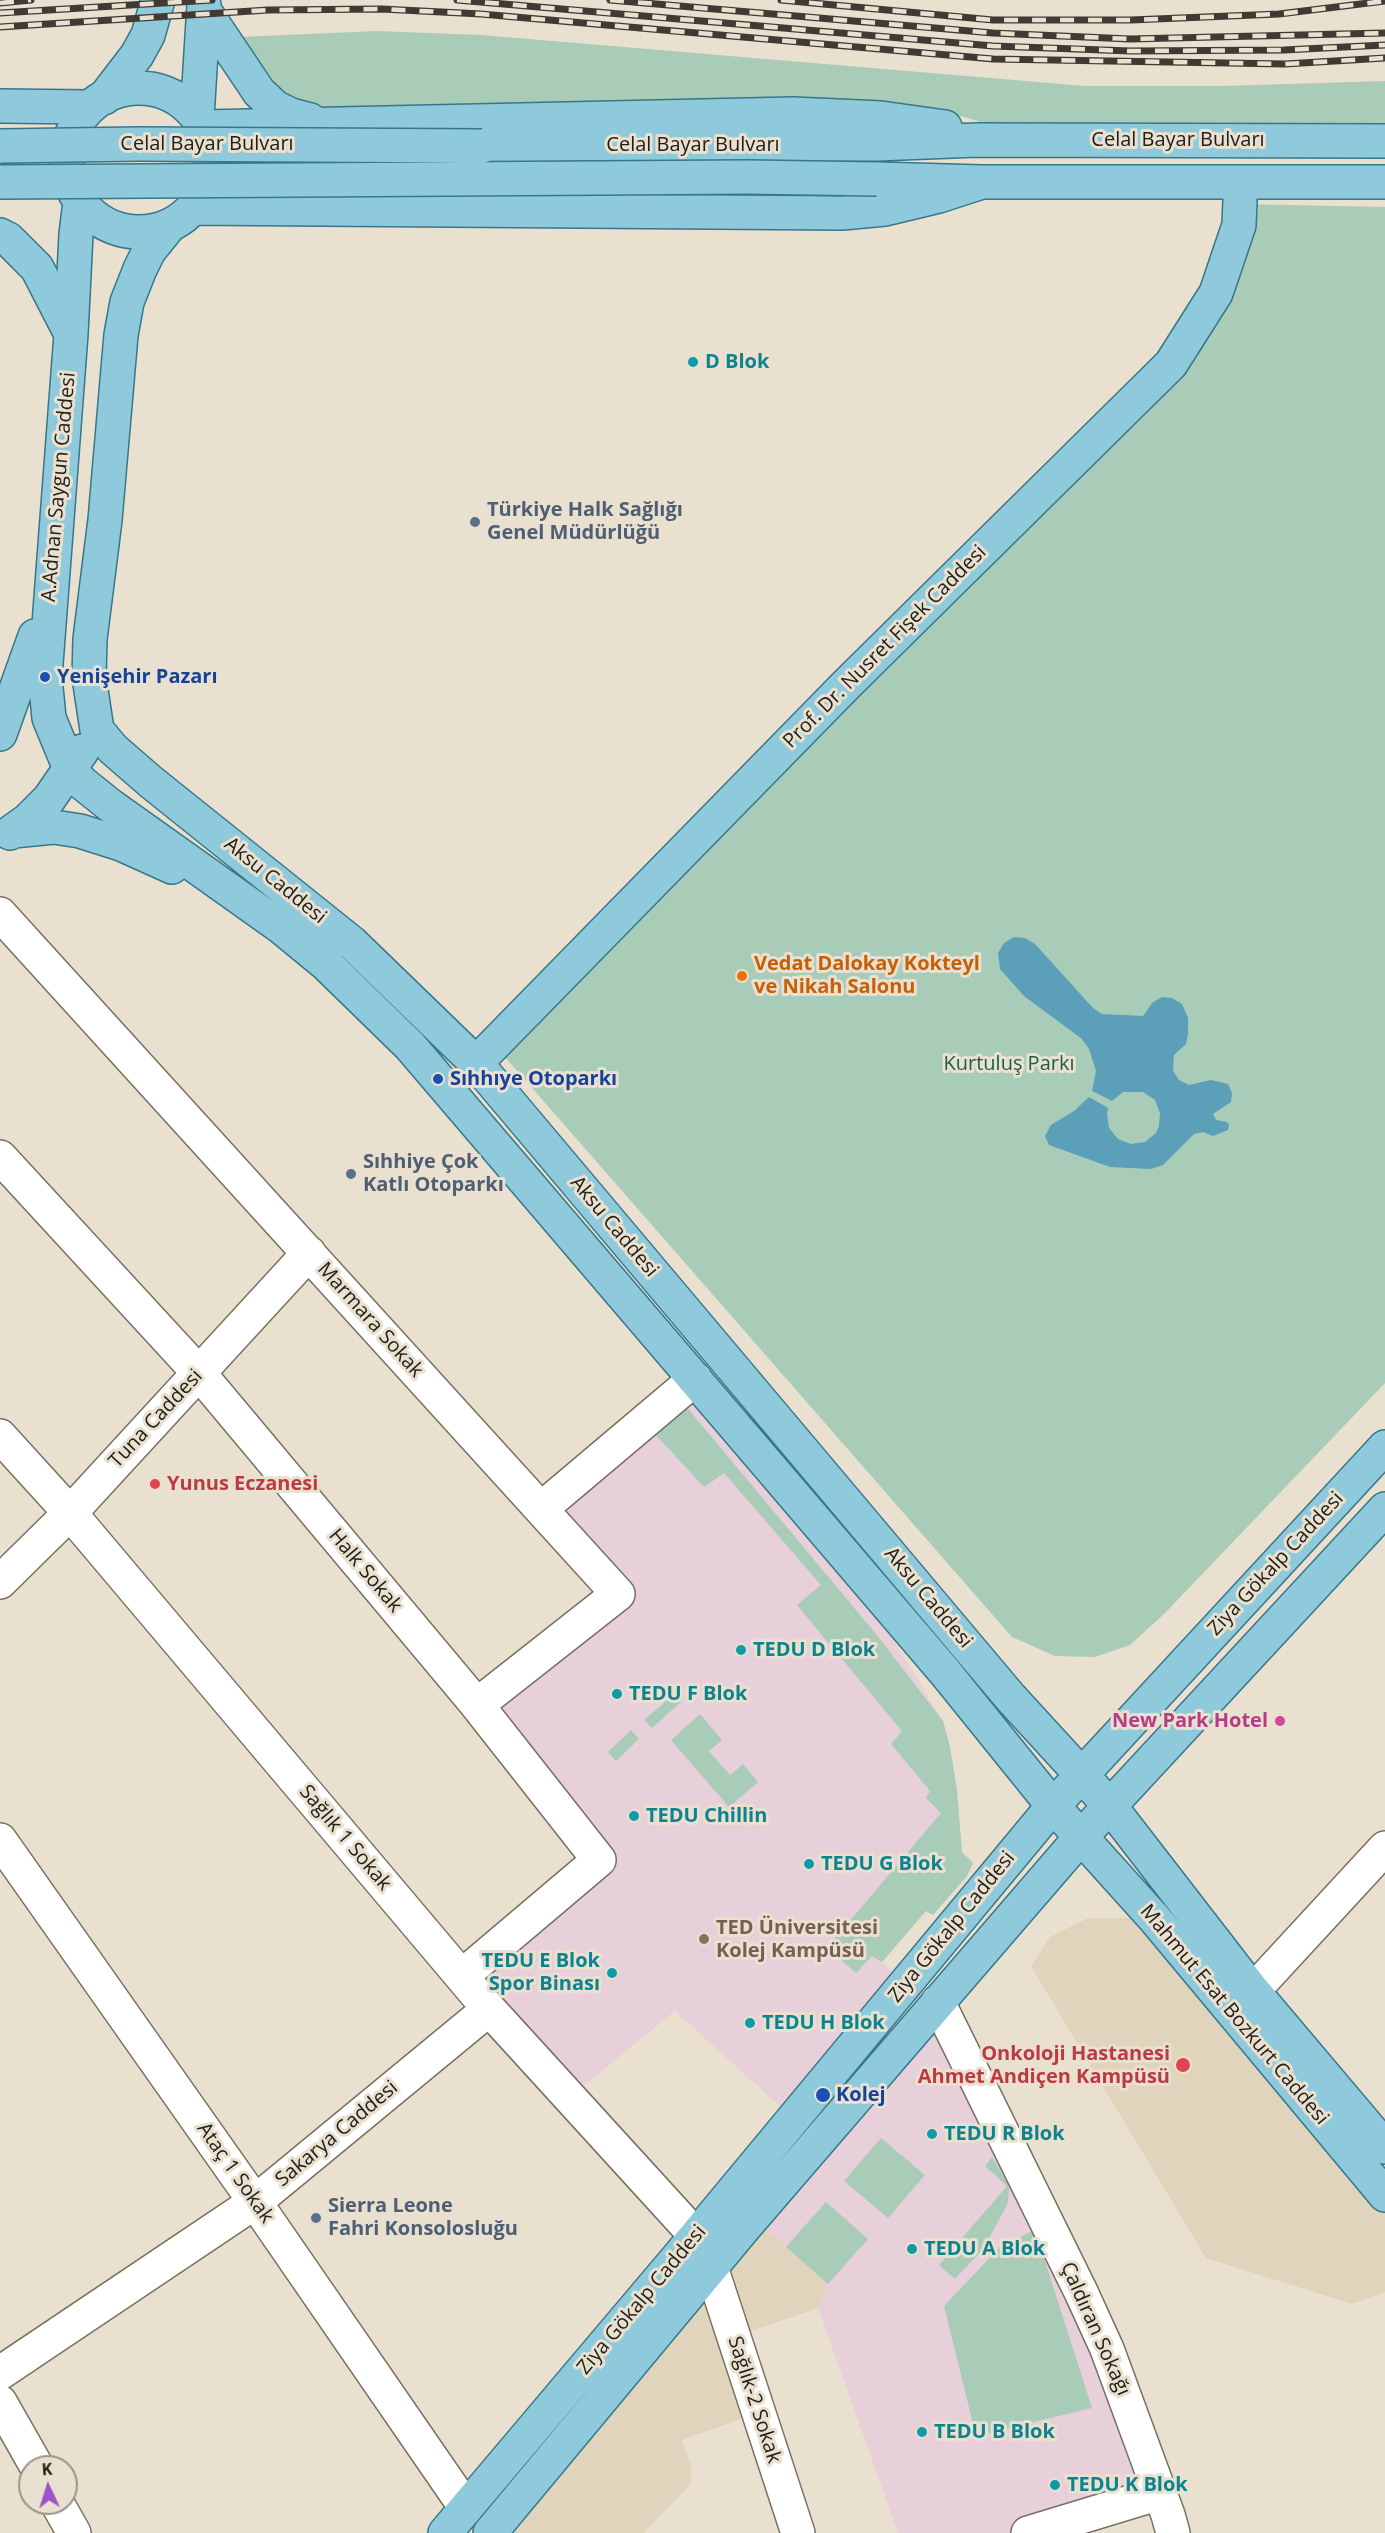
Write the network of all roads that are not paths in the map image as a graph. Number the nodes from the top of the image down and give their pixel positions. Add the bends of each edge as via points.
1 (158, 0) edge
2 (204, 5) edge
3 (96, 102) junction
4 (0, 106) edge
5 (201, 122) junction
6 (326, 125) junction
7 (978, 140) junction
8 (1385, 141) edge
9 (0, 146) edge
10 (0, 182) edge
11 (982, 182) junction
12 (1385, 182) edge
13 (1240, 200) dead end
14 (81, 202) junction
15 (182, 217) junction
16 (0, 235) edge
17 (72, 334) junction
18 (51, 586) junction
19 (10, 675) edge
20 (97, 730) junction
21 (0, 734) edge
22 (70, 769) junction
23 (7, 835) edge
24 (240, 898) junction
25 (0, 914) edge
26 (476, 1063) junction
27 (0, 1157) edge
28 (309, 1253) junction
29 (199, 1373) junction
30 (695, 1379) junction
31 (0, 1436) edge
32 (1385, 1447) edge
33 (541, 1509) junction
34 (1385, 1509) edge
35 (70, 1513) junction
36 (0, 1582) edge
37 (477, 1705) junction
38 (1082, 1774) junction
39 (1053, 1806) junction
40 (1110, 1806) junction
41 (1080, 1838) junction
42 (0, 1840) edge
43 (1385, 1848) edge
44 (462, 1976) junction
45 (1253, 1991) junction
46 (938, 2002) junction
47 (489, 2008) junction
48 (1385, 2147) edge
49 (1385, 2195) edge
50 (255, 2202) junction
51 (696, 2236) junction
52 (711, 2267) junction
53 (0, 2373) edge
54 (0, 2402) edge
55 (30, 2455) edge
56 (1160, 2493) junction
57 (466, 2508) junction
58 (64, 2515) edge
59 (74, 2533) edge
60 (445, 2533) edge
61 (490, 2533) edge
62 (798, 2533) edge
63 (1028, 2533) edge
64 (1173, 2533) edge

1 - 3 main road via 148,35 137,55
2 - 5 main road
2 - 6 main road via 247,75 275,106
3 - 4 main road
3 - 5 main road via 120,91 154,89 185,104
3 - 14 main road via 71,136 67,153 72,187
5 - 6 main road
5 - 15 main road via 210,143 211,171 202,196
6 - 7 main road via 841,115 932,124
7 - 8 main road, Celal Bayar Bulvarı
7 - 9 main road, Celal Bayar Bulvarı, bridge via 876,144
10 - 11 main road, Celal Bayar Bulvarı, bridge via 747,177
11 - 12 main road, Celal Bayar Bulvarı
11 - 15 main road via 885,209 842,213
13 - 26 main road, Prof. Dr. Nusret Fişek Caddesi via 1239,225 1216,293 1171,364 845,686
14 - 15 main road via 105,224 121,230 154,231
14 - 17 main road, A.Adnan Saygun Caddesi
15 - 20 main road via 149,251 127,302 121,335 90,639 89,677
16 - 17 main road via 37,268
17 - 18 main road, A.Adnan Saygun Caddesi
18 - 19 main road
18 - 22 main road, A.Adnan Saygun Caddesi via 46,698 56,740
19 - 21 main road
20 - 22 main road
20 - 26 main road, Aksu Caddesi via 112,749 151,782 352,943
22 - 23 main road via 49,799
22 - 24 main road, Aksu Caddesi via 111,806
23 - 24 main road via 54,827 94,835
24 - 30 main road, Aksu Caddesi via 326,964 410,1046
25 - 28 street, Marmara Sokak
26 - 38 main road, Aksu Caddesi via 1011,1698
27 - 29 street, Halk Sokak
28 - 29 street, Tuna Caddesi
28 - 33 street, Marmara Sokak
29 - 35 street, Tuna Caddesi
29 - 37 street, Halk Sokak
30 - 33 street
30 - 39 main road, Aksu Caddesi via 944,1671
31 - 35 street, Sağlık 1 Sokak
32 - 38 main road, Ziya Gökalp Caddesi
33 - 37 street, Marmara Sokak via 618,1594
34 - 40 main road, Ziya Gökalp Caddesi
35 - 36 street, Tuna Caddesi
35 - 44 street, Sağlık 1 Sokak
37 - 44 street, Halk Sokak via 599,1860
38 - 39 main road, Ziya Gökalp Caddesi
38 - 40 main road, Aksu Caddesi
39 - 41 main road, Aksu Caddesi
39 - 51 main road, Ziya Gökalp Caddesi
40 - 41 main road, Ziya Gökalp Caddesi
40 - 45 main road, Mahmut Esat Bozkurt Caddesi
41 - 46 main road, Ziya Gökalp Caddesi
41 - 49 main road, Mahmut Esat Bozkurt Caddesi via 1154,1918
42 - 50 street, Ataç 1 Sokak
43 - 45 street
44 - 47 street, Sağlık 1 Sokak
45 - 48 main road, Mahmut Esat Bozkurt Caddesi
46 - 52 main road, Ziya Gökalp Caddesi
46 - 56 street, Çaldıran Sokağı via 1086,2301
47 - 50 street, Sakarya Caddesi
47 - 51 street, Sağlık 1 Sokak
50 - 53 street, Sakarya Caddesi
50 - 57 street, Ataç 1 Sokak
51 - 57 main road, Ziya Gökalp Caddesi
52 - 61 main road, Ziya Gökalp Caddesi
52 - 62 street, Sağlık-2 Sokak
54 - 55 street
56 - 63 street
56 - 64 street, Çaldıran Sokağı
57 - 60 main road, Ziya Gökalp Caddesi
58 - 59 street

